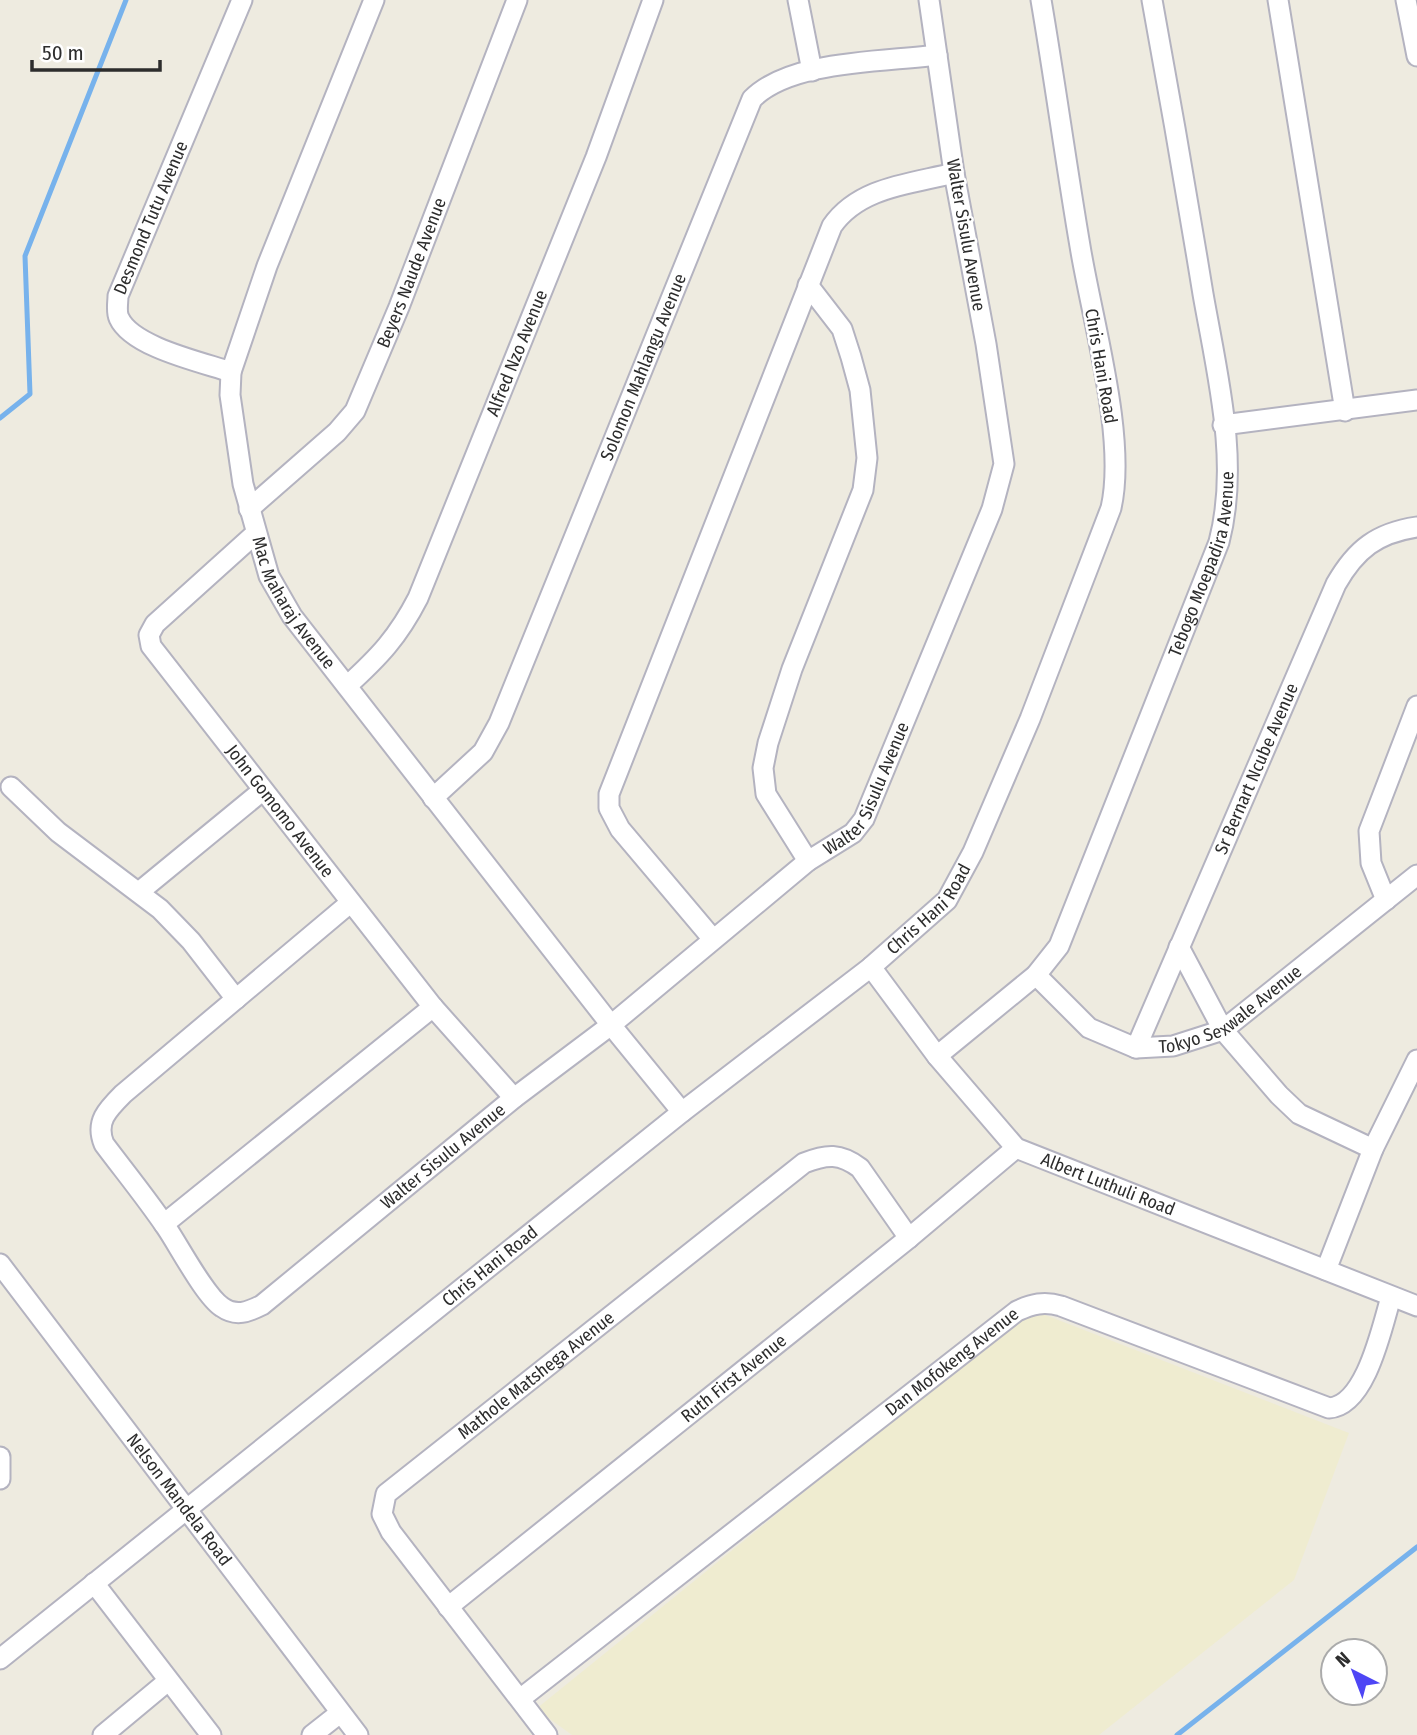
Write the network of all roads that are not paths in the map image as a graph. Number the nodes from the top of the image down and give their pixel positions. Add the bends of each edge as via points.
1 (242, 0) edge
2 (374, 0) edge
3 (517, 0) edge
4 (653, 0) edge
5 (798, 0) edge
6 (929, 0) edge
7 (1041, 0) edge
8 (1152, 0) edge
9 (1278, 0) edge
10 (1406, 0) edge
11 (937, 55) junction
12 (1417, 56) edge
13 (812, 71) junction
14 (954, 173) junction
15 (808, 285) junction
16 (231, 372) junction
17 (1417, 400) edge
18 (1345, 411) junction
19 (1223, 425) junction
20 (249, 509) junction
21 (1417, 527) edge
22 (256, 533) junction
23 (347, 686) junction
24 (1417, 706) edge
25 (11, 787) dead end
26 (262, 791) junction
27 (433, 798) junction
28 (808, 861) junction
29 (1417, 875) edge
30 (139, 892) junction
31 (1386, 900) junction
32 (350, 903) junction
33 (712, 938) junction
34 (1179, 947) junction
35 (871, 967) junction
36 (1036, 975) junction
37 (236, 999) junction
38 (433, 1007) junction
39 (611, 1025) junction
40 (1223, 1030) junction
41 (1136, 1048) junction
42 (937, 1056) junction
43 (1417, 1060) edge
44 (514, 1098) junction
45 (682, 1112) junction
46 (1016, 1148) junction
47 (1373, 1149) junction
48 (164, 1224) junction
49 (909, 1238) junction
50 (0, 1264) edge
51 (1326, 1270) junction
52 (1391, 1297) junction
53 (1417, 1306) edge
54 (0, 1457) edge
55 (0, 1479) edge
56 (184, 1511) junction
57 (94, 1583) junction
58 (448, 1607) junction
59 (0, 1659) edge
60 (168, 1681) junction
61 (520, 1699) junction
62 (340, 1713) junction
63 (103, 1735) edge
64 (211, 1735) edge
65 (312, 1735) edge
66 (358, 1735) edge
67 (547, 1735) edge

1 - 16 street, Desmond Tutu Avenue via 118,296 118,316 128,331 145,342
2 - 16 street, Mac Maharaj Avenue via 267,266
3 - 20 street, Beyers Naude Avenue via 355,411
4 - 23 street, Alfred Nzo Avenue via 591,169 418,598 387,649
5 - 13 street
6 - 11 street, Walter Sisulu Avenue
7 - 35 street, Chris Hani Road via 1112,425 1115,490 1035,707 957,886
8 - 19 street, Tebogo Moepadira Avenue
9 - 18 street
10 - 12 street
11 - 13 street, Solomon Mahlangu Avenue
11 - 14 street, Walter Sisulu Avenue
13 - 27 street, Solomon Mahlangu Avenue via 759,91 746,109 496,730 469,768
14 - 15 street via 868,195 851,204 832,226
14 - 28 street, Walter Sisulu Avenue via 986,344 1003,474 870,808 853,833
15 - 28 street via 842,329 852,357 867,458 863,490 792,668 763,768 766,794
15 - 33 street via 609,794 609,808 620,829
16 - 20 street, Mac Maharaj Avenue via 230,396
17 - 18 street
18 - 19 street
19 - 36 street, Tebogo Moepadira Avenue via 1229,495 1219,542 1063,935
20 - 22 street, Mac Maharaj Avenue
21 - 34 street, Sr Bernart Ncube Avenue via 1381,535 1361,548 1336,584
22 - 23 street, Mac Maharaj Avenue via 269,576 292,615
22 - 26 street, John Gomomo Avenue via 164,614 149,635 156,656
23 - 27 street, Mac Maharaj Avenue
24 - 31 street via 1369,831 1371,863
25 - 30 street via 58,832
26 - 30 street
26 - 32 street, John Gomomo Avenue
27 - 39 street, Mac Maharaj Avenue
28 - 33 street, Walter Sisulu Avenue
29 - 31 street, Tokyo Sexwale Avenue
30 - 37 street via 178,927
31 - 40 street, Tokyo Sexwale Avenue
32 - 37 street
32 - 38 street, John Gomomo Avenue
33 - 39 street, Walter Sisulu Avenue
34 - 40 street
34 - 41 street, Sr Bernart Ncube Avenue
35 - 42 street, Albert Luthuli Road
35 - 45 street, Chris Hani Road
36 - 41 street, Tokyo Sexwale Avenue via 1089,1028
36 - 42 street, Tebogo Moepadira Avenue
37 - 48 street via 123,1094 100,1124 104,1144
38 - 44 street, John Gomomo Avenue
38 - 48 street
39 - 44 street, Walter Sisulu Avenue
39 - 45 street, Mac Maharaj Avenue
40 - 41 street, Tokyo Sexwale Avenue via 1173,1046
40 - 47 street via 1299,1114
42 - 46 street, Albert Luthuli Road
43 - 47 street
44 - 48 street, Walter Sisulu Avenue via 262,1305 239,1314 219,1306
45 - 56 street, Chris Hani Road
46 - 49 street, Ruth First Avenue
46 - 51 street, Albert Luthuli Road
47 - 51 street
49 - 58 street, Ruth First Avenue
49 - 58 street, Mathole Matshega Avenue via 850,1160 837,1155 804,1163 394,1486 383,1502 384,1520
50 - 56 street, Nelson Mandela Road
51 - 52 street, Albert Luthuli Road
52 - 53 street, Albert Luthuli Road
52 - 61 street, Dan Mofokeng Avenue via 1363,1380 1343,1404 1329,1408 1061,1306 1024,1307
54 - 55 street
56 - 57 street, Chris Hani Road
56 - 62 street, Nelson Mandela Road
57 - 59 street, Chris Hani Road
57 - 60 street
58 - 61 street, Mathole Matshega Avenue
60 - 63 street
60 - 64 street
61 - 67 street, Mathole Matshega Avenue
62 - 65 street
62 - 66 street, Nelson Mandela Road

